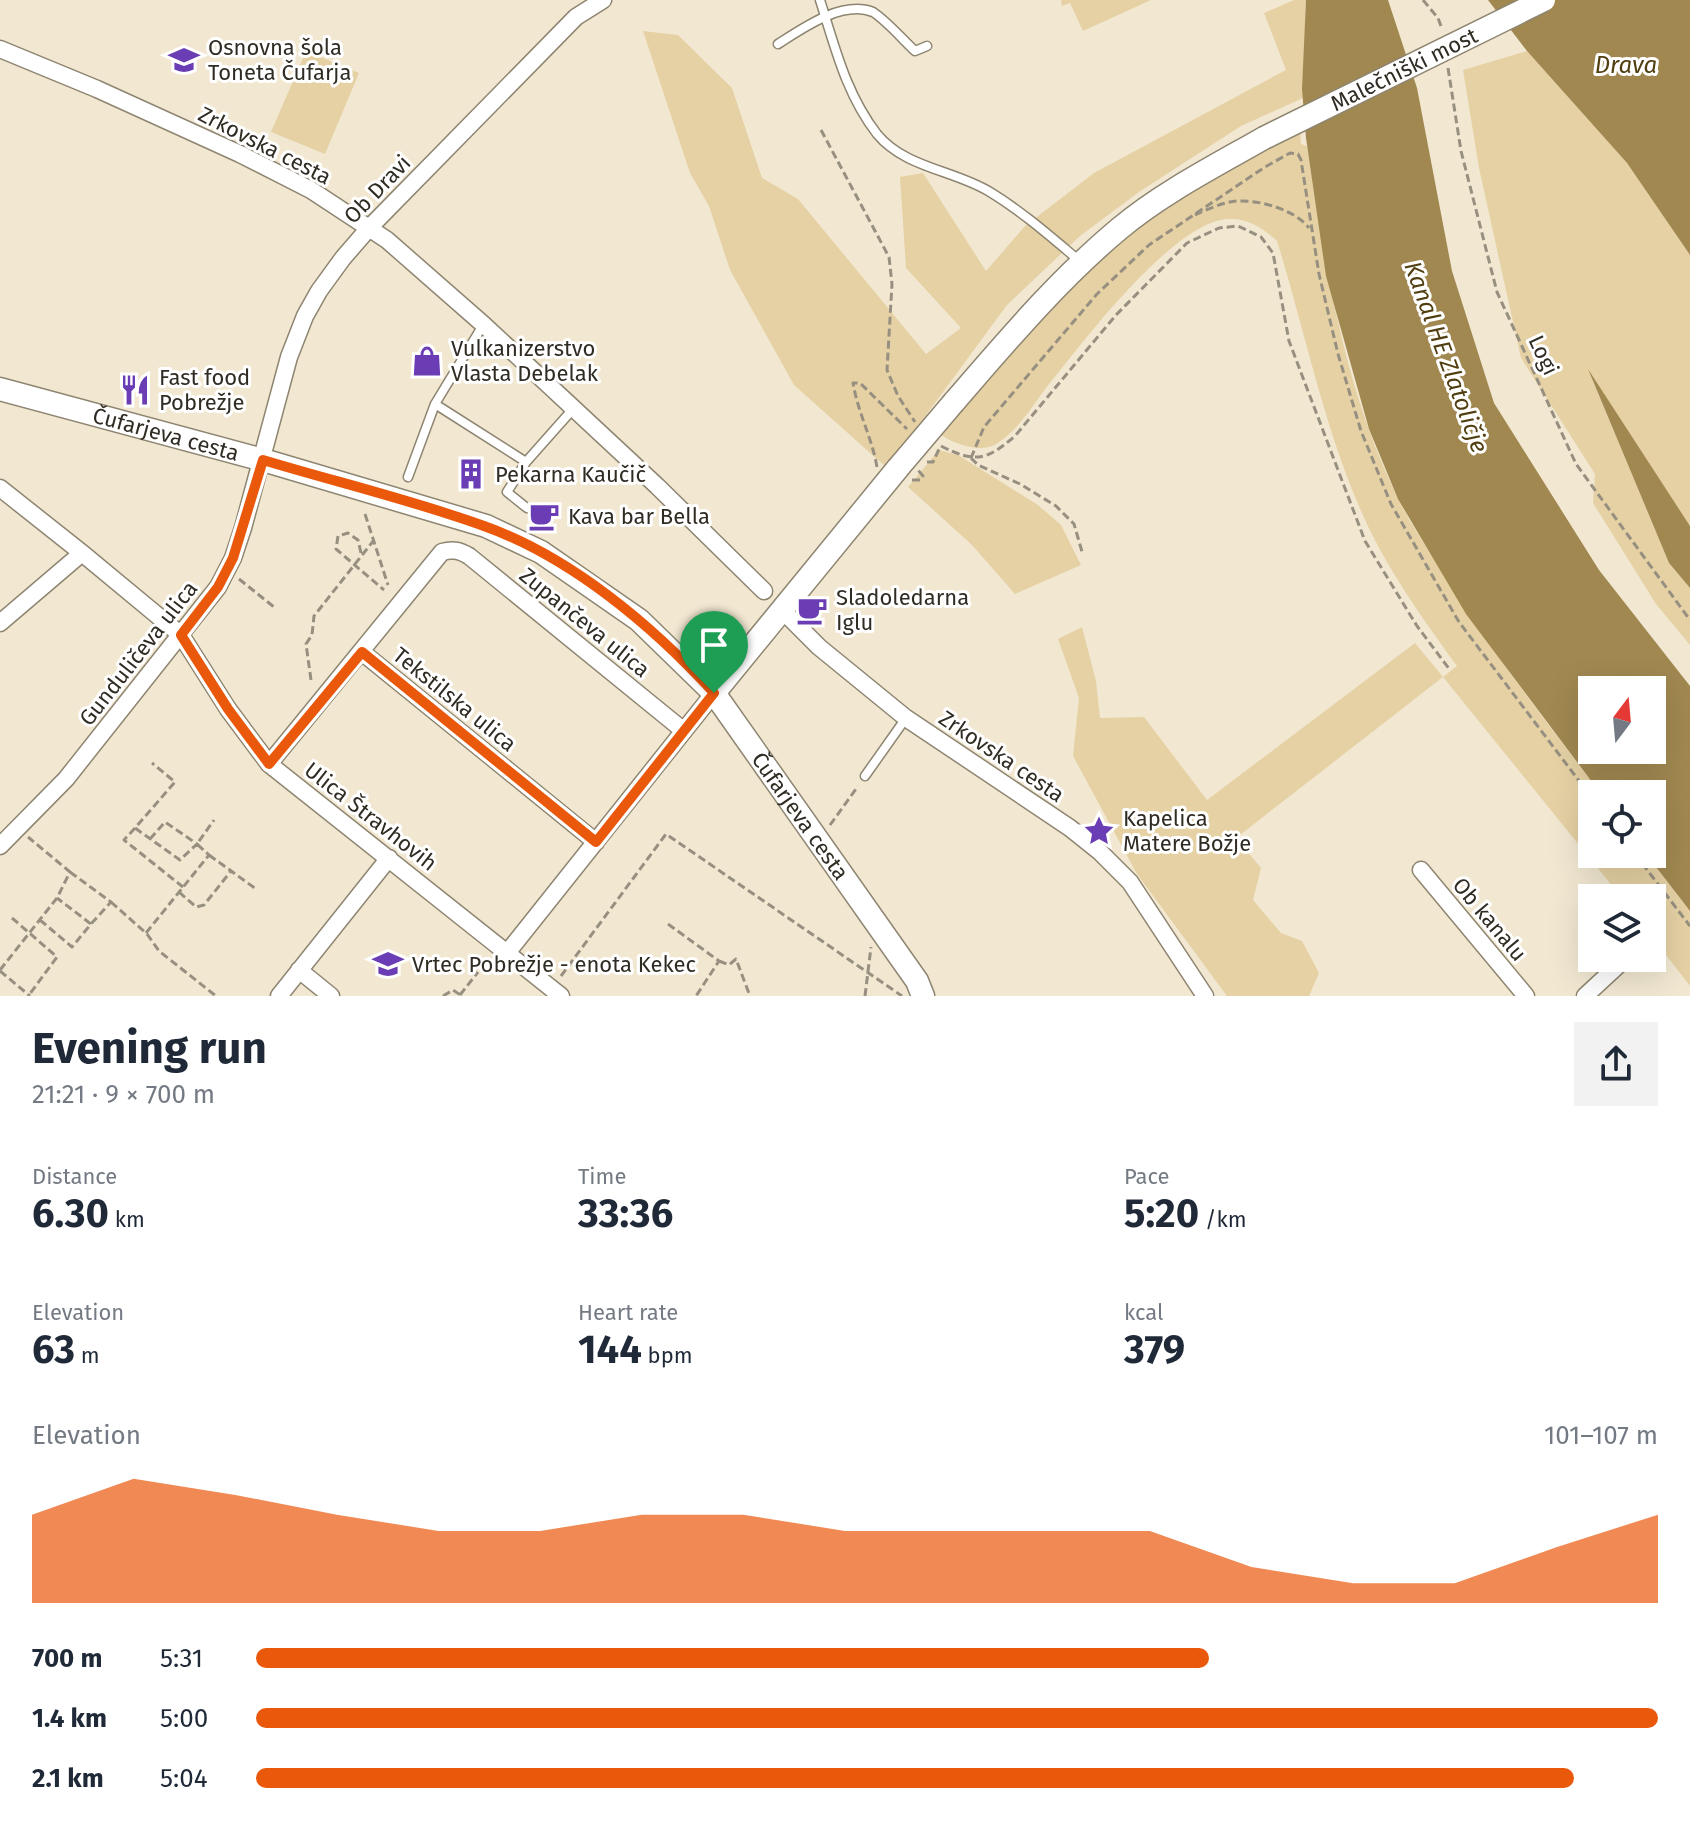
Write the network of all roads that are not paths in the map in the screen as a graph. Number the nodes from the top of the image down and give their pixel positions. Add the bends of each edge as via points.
1 (603, 0) edge
2 (820, 0) edge
3 (1544, 0) edge
4 (825, 15) junction
5 (778, 44) dead end
6 (927, 46) dead end
7 (0, 49) edge
8 (369, 228) junction
9 (1082, 263) junction
10 (484, 325) junction
11 (0, 389) edge
12 (435, 404) junction
13 (573, 409) junction
14 (263, 460) junction
15 (526, 462) junction
16 (408, 477) dead end
17 (0, 488) edge
18 (527, 508) dead end
19 (82, 553) junction
20 (764, 591) dead end
21 (782, 610) junction
22 (0, 623) edge
23 (181, 635) junction
24 (362, 652) junction
25 (714, 693) junction
26 (906, 718) junction
27 (684, 731) junction
28 (269, 764) junction
29 (865, 776) road end
30 (596, 842) junction
31 (0, 846) edge
32 (389, 858) junction
33 (1421, 870) dead end
34 (507, 953) junction
35 (299, 970) junction
36 (1611, 972) edge
37 (558, 991) edge
38 (279, 996) edge
39 (331, 996) edge
40 (923, 996) edge
41 (1205, 996) edge
42 (1526, 996) edge
43 (1585, 996) edge

1 - 8 street, Ob Dravi via 576,17
2 - 4 lane
3 - 9 street, Malečniški most, bridge via 1264,138 1178,187
4 - 5 lane
4 - 6 lane via 858,6 873,12 915,51
4 - 9 lane via 845,80 879,136 896,151 990,192
7 - 8 street, Zrkovska cesta via 240,154 311,190
8 - 10 street, Zrkovska cesta
8 - 14 street, Ob Dravi via 305,316
9 - 21 street, Malečniški most, bridge via 888,467
10 - 12 lane
10 - 13 street, Zrkovska cesta
11 - 14 street, Čufarjeva cesta
12 - 15 lane
12 - 16 lane
13 - 15 lane
13 - 20 street, Zrkovska cesta
14 - 23 street, Gunduličeva ulica via 233,558
14 - 25 street, Čufarjeva cesta via 486,526 541,552 639,620
15 - 18 lane via 507,492
17 - 19 street, Ulica Štravhovih
19 - 22 street
19 - 23 street, Ulica Štravhovih
21 - 25 street, Malečniški most
21 - 26 street, Zrkovska cesta
23 - 28 street, Ulica Štravhovih
23 - 31 street, Gunduličeva ulica via 66,779
24 - 27 street, Zupančeva ulica via 442,552 460,551
24 - 28 street, Tekstilska ulica
24 - 30 street, Tekstilska ulica
25 - 27 street
25 - 40 street, Čufarjeva cesta
26 - 29 lane
26 - 41 street, Zrkovska cesta via 1100,852 1130,882
27 - 30 street
28 - 32 street, Ulica Štravhovih
30 - 34 street
32 - 34 street, Ulica Štravhovih
32 - 35 street
33 - 42 street, Ob kanalu
34 - 37 street, Ulica Štravhovih
35 - 38 street
35 - 39 street
36 - 43 street

